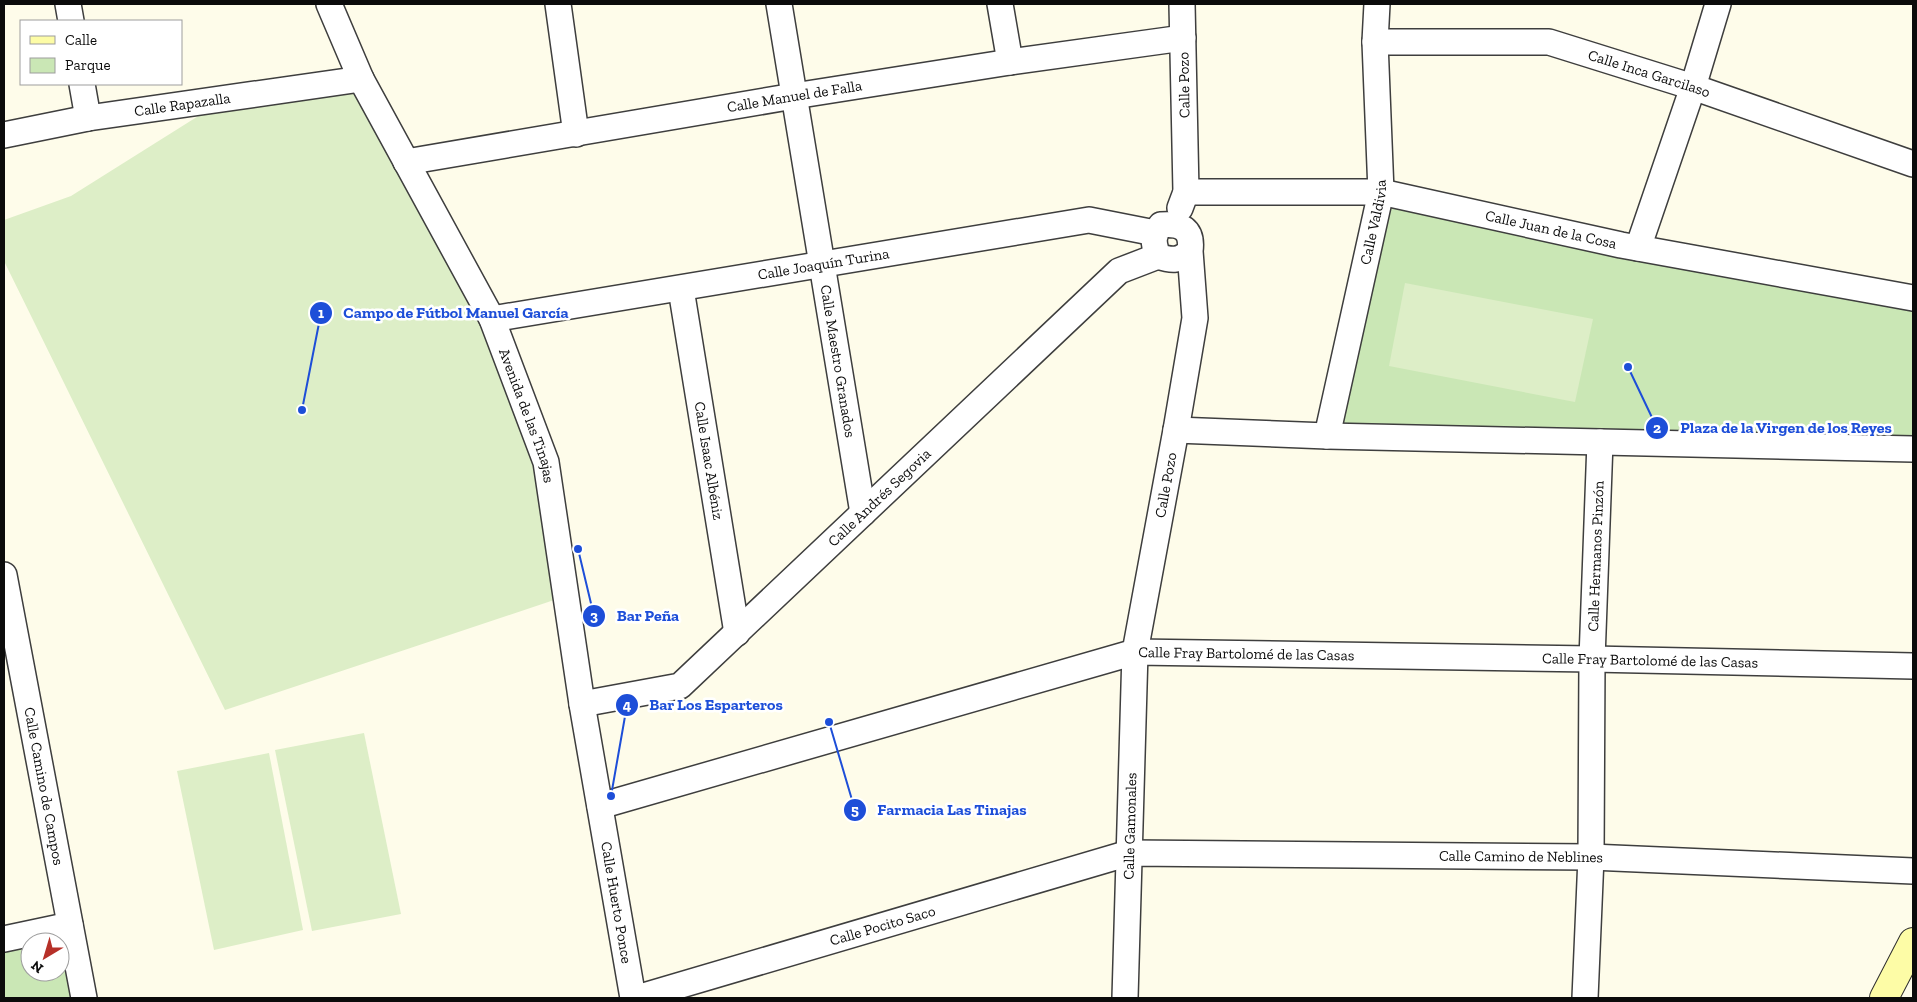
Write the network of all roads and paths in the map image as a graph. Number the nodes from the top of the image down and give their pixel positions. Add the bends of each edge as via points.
1 (68, 4) edge
2 (329, 4) edge
3 (558, 4) edge
4 (779, 4) edge
5 (1000, 4) edge
6 (1182, 4) edge
7 (1377, 4) edge
8 (1718, 4) edge
9 (71, 20) edge
10 (1183, 38) junction
11 (1375, 42) junction
12 (1010, 62) junction
13 (361, 79) junction
14 (82, 85) edge
15 (1693, 87) junction
16 (794, 96) junction
17 (88, 118) junction
18 (576, 134) junction
19 (4, 135) edge
20 (406, 162) junction
21 (1913, 164) edge
22 (1186, 192) junction
23 (1381, 192) junction
24 (1169, 245) junction
25 (1638, 248) junction
26 (822, 265) junction
27 (681, 289) junction
28 (1913, 298) edge
29 (492, 319) junction
30 (1176, 430) junction
31 (1327, 436) junction
32 (1600, 442) junction
33 (1913, 449) edge
34 (863, 513) junction
35 (4, 575) edge
36 (737, 633) junction
37 (1135, 652) junction
38 (1592, 659) junction
39 (1913, 666) edge
40 (582, 704) junction
41 (600, 806) junction
42 (1129, 853) junction
43 (1590, 857) junction
44 (1913, 871) edge
45 (70, 925) junction
46 (4, 939) edge
47 (1913, 942) edge
48 (84, 998) edge
49 (633, 998) edge
50 (637, 998) edge
51 (1125, 998) edge
52 (1585, 998) edge
53 (1884, 998) edge

1 - 9 street
2 - 13 street, Avenida de las Tinajas
3 - 18 street
4 - 16 street, Calle Maestro Granados
5 - 12 street
6 - 10 street, Calle Pozo
7 - 11 street, Calle Valdivia
8 - 15 street
10 - 12 street, Calle Manuel de Falla
10 - 22 street, Calle Pozo
11 - 15 street, Calle Inca Garcilaso via 1549,42
11 - 23 street, Calle Valdivia
12 - 16 street, Calle Manuel de Falla
13 - 17 street, Calle Rapazalla
13 - 20 street, Avenida de las Tinajas
14 - 17 street
15 - 21 street, Calle Inca Garcilaso
15 - 25 street
16 - 18 street, Calle Manuel de Falla
16 - 26 street, Calle Maestro Granados
17 - 19 street, Calle Rapazalla
18 - 20 street, Calle Manuel de Falla
20 - 29 street, Avenida de las Tinajas
22 - 23 street, Calle Juan de la Cosa
22 - 24 street, Calle Pozo
23 - 25 street, Calle Juan de la Cosa
23 - 31 street, Calle Valdivia
24 - 26 street, Calle Joaquín Turina via 1089,220
24 - 30 street, Calle Pozo via 1195,318
24 - 34 street, Calle Andrés Segovia via 1118,271
25 - 28 street, Calle Juan de la Cosa
26 - 27 street, Calle Joaquín Turina
26 - 34 street, Calle Maestro Granados
27 - 29 street, Calle Joaquín Turina
27 - 36 street, Calle Isaac Albéniz
29 - 40 street, Avenida de las Tinajas via 546,462
30 - 31 street
30 - 37 street, Calle Pozo
31 - 32 street
32 - 33 street
32 - 38 street, Calle Hermanos Pinzón
34 - 36 street, Calle Andrés Segovia
35 - 45 street, Calle Camino de Campos
36 - 40 street, Calle Andrés Segovia via 680,686
37 - 38 street, Calle Fray Bartolomé de las Casas
37 - 41 street, Calle Fray Bartolomé de las Casas
37 - 42 street, Calle Gamonales
38 - 39 street, Calle Fray Bartolomé de las Casas
38 - 43 street, Calle Hermanos Pinzón
40 - 41 street, Avenida de las Tinajas
41 - 49 street, Calle Huerto Ponce
42 - 43 street, Calle Camino de Neblines
42 - 50 street, Calle Pocito Saco
42 - 51 street, Calle Gamonales
43 - 44 street, Calle Camino de Neblines
43 - 52 street, Calle Hermanos Pinzón
45 - 46 street
45 - 48 street, Calle Camino de Campos
47 - 53 street

